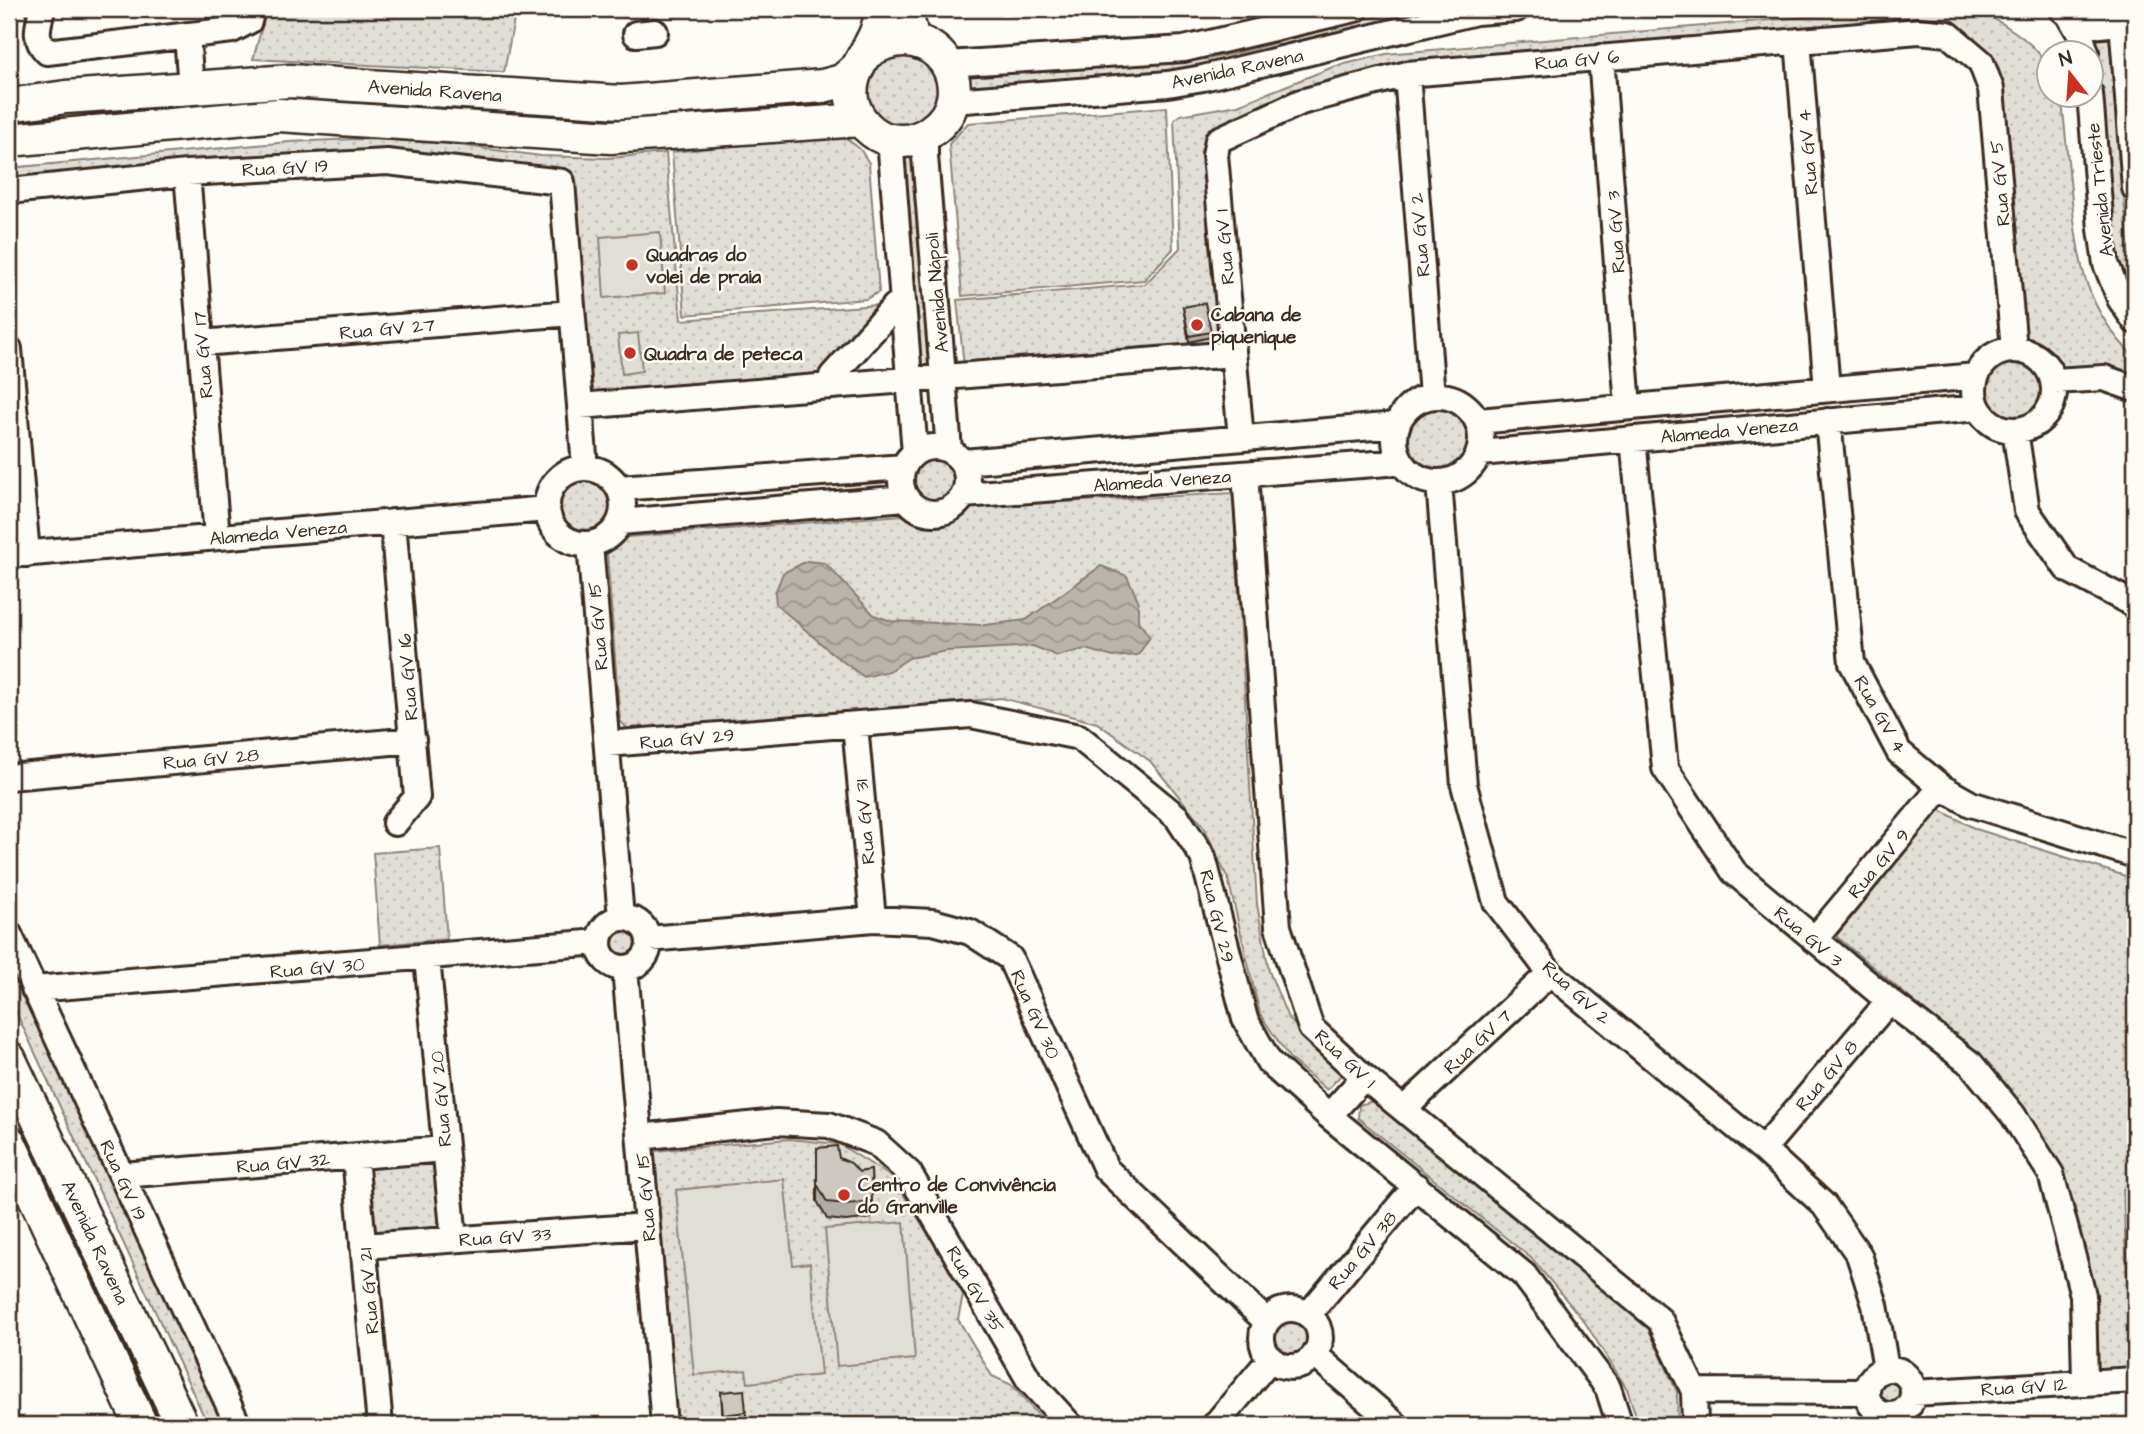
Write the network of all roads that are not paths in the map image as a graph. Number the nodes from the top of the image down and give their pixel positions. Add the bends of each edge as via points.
1 (42, 9) edge
2 (252, 9) edge
3 (880, 9) edge
4 (905, 9) edge
5 (1355, 9) edge
6 (1516, 9) edge
7 (2066, 13) edge
8 (2129, 16) edge
9 (1948, 34) joint
10 (180, 36) junction
11 (2082, 38) edge
12 (913, 40) junction
13 (1798, 41) junction
14 (1601, 57) junction
15 (862, 60) junction
16 (947, 64) junction
17 (1407, 74) junction
18 (184, 89) junction
19 (953, 101) junction
20 (9, 105) edge
21 (2091, 108) edge
22 (861, 120) junction
23 (925, 136) junction
24 (890, 139) junction
25 (9, 140) edge
26 (1218, 140) joint
27 (187, 173) junction
28 (2135, 188) edge
29 (9, 191) edge
30 (903, 303) junction
31 (572, 313) junction
32 (2135, 321) edge
33 (201, 343) junction
34 (9, 349) edge
35 (2014, 349) junction
36 (1233, 354) junction
37 (1976, 376) junction
38 (943, 377) junction
39 (909, 380) junction
40 (2054, 381) junction
41 (830, 386) junction
42 (1827, 389) junction
43 (2135, 389) edge
44 (1432, 396) junction
45 (1726, 398) junction
46 (580, 406) junction
47 (1628, 407) junction
48 (1978, 408) junction
49 (1478, 421) junction
50 (1828, 421) junction
51 (1397, 425) junction
52 (1729, 430) junction
53 (2015, 430) junction
54 (1241, 438) junction
55 (1633, 439) junction
56 (1479, 453) junction
57 (956, 456) junction
58 (909, 460) junction
59 (1401, 462) junction
60 (585, 468) junction
61 (1245, 474) junction
62 (1439, 483) junction
63 (619, 488) junction
64 (964, 495) junction
65 (906, 498) junction
66 (547, 509) junction
67 (393, 522) junction
68 (620, 522) junction
69 (217, 537) junction
70 (590, 544) junction
71 (18, 554) edge
72 (2135, 605) edge
73 (855, 724) junction
74 (412, 740) junction
75 (607, 744) junction
76 (9, 776) edge
77 (1941, 787) junction
78 (395, 823) dead end
79 (2135, 855) edge
80 (621, 918) junction
81 (873, 919) junction
82 (9, 934) edge
83 (649, 939) junction
84 (1814, 940) junction
85 (599, 942) junction
86 (427, 958) junction
87 (625, 968) junction
88 (1550, 973) junction
89 (34, 989) junction
90 (1889, 1001) junction
91 (9, 1058) edge
92 (1364, 1077) junction
93 (1404, 1110) junction
94 (1329, 1116) junction
95 (640, 1137) junction
96 (9, 1142) edge
97 (445, 1149) junction
98 (1763, 1149) junction
99 (355, 1157) junction
100 (122, 1175) junction
101 (1416, 1186) junction
102 (647, 1226) junction
103 (454, 1240) junction
104 (363, 1246) junction
105 (1308, 1315) junction
106 (1266, 1321) junction
107 (1315, 1355) junction
108 (1271, 1359) junction
109 (1886, 1369) junction
110 (2135, 1380) edge
111 (2085, 1381) junction
112 (1693, 1391) junction
113 (1866, 1392) junction
114 (1913, 1393) junction
115 (1891, 1421) edge
116 (141, 1425) edge
117 (182, 1425) edge
118 (239, 1425) edge
119 (380, 1425) edge
120 (664, 1425) edge
121 (1070, 1425) edge
122 (1215, 1425) edge
123 (1396, 1425) edge
124 (1620, 1425) edge
125 (1695, 1425) edge

1 - 10 street via 36,33 47,52
2 - 10 street via 249,21 241,27
3 - 15 main road via 881,19
4 - 12 main road
5 - 16 street, Avenida Ravena via 1184,49
6 - 19 street, Avenida Ravena via 1476,12 1168,84
7 - 8 street via 2096,26
7 - 11 street
8 - 28 street, Avenida Trieste
9 - 13 street, Rua GV 6 via 1919,31
9 - 35 street, Rua GV 5 via 1981,62 1991,89
10 - 18 street
12 - 15 main road via 882,43
12 - 16 main road via 927,45
13 - 14 street, Rua GV 6
13 - 42 street, Rua GV 4
14 - 17 street, Rua GV 6
14 - 47 street, Rua GV 3
15 - 18 main road, Avenida Ravena via 842,81 823,86 621,102 290,81
15 - 22 main road via 851,86
16 - 19 main road
17 - 26 street, Rua GV 6 via 1301,102
17 - 44 street, Rua GV 2
18 - 20 main road, Avenida Ravena
19 - 23 main road via 938,127
21 - 32 street, Avenida Trieste via 2106,264
22 - 24 main road
22 - 25 main road, Avenida Ravena via 611,136 279,115
23 - 24 main road
23 - 38 street, Avenida Nápoli
24 - 30 street, Avenida Nápoli
26 - 36 street, Rua GV 1 via 1215,155
27 - 29 street, Rua GV 19
27 - 31 street, Rua GV 19 via 387,162 562,182
27 - 33 street, Rua GV 17
30 - 39 street, Avenida Nápoli
30 - 41 street via 895,306 832,376
31 - 33 street, Rua GV 27
31 - 46 street
33 - 69 street, Rua GV 17
34 - 71 street
35 - 37 street via 1990,357
35 - 40 street via 2039,358
36 - 38 street
36 - 54 street, Rua GV 1
37 - 42 street, Alameda Veneza
37 - 48 street via 1973,387
38 - 39 street
38 - 57 street, Avenida Nápoli
39 - 41 street
39 - 58 street, Avenida Nápoli
40 - 43 street via 2104,378
40 - 53 street via 2046,414
41 - 46 street
42 - 45 street, Alameda Veneza
44 - 49 street via 1459,401
44 - 51 street via 1411,406
45 - 47 street, Alameda Veneza
45 - 52 street
46 - 60 street
47 - 49 street, Alameda Veneza
48 - 50 street, Alameda Veneza
48 - 53 street via 1993,424
49 - 56 street
50 - 52 street, Alameda Veneza
50 - 77 street, Rua GV 4 via 1852,663 1899,752
51 - 54 street, Alameda Veneza
51 - 59 street via 1396,451
52 - 55 street, Alameda Veneza
53 - 72 street via 2027,511 2067,569
54 - 57 street, Alameda Veneza
55 - 56 street, Alameda Veneza
55 - 84 street, Rua GV 3 via 1665,768 1734,872
56 - 62 street via 1464,474
57 - 58 street via 932,447
57 - 64 street, Avenida Nápoli via 967,473
58 - 63 street
58 - 65 street, Avenida Nápoli via 901,477
59 - 61 street, Alameda Veneza
59 - 62 street via 1418,478
60 - 63 street via 605,473
60 - 66 street via 572,470 553,485
61 - 64 street, Alameda Veneza
61 - 92 street, Rua GV 1 via 1278,927 1311,1028
62 - 88 street, Rua GV 2 via 1464,785 1496,902
63 - 68 street via 624,511
64 - 65 street via 950,509 931,513
65 - 68 street
66 - 67 street, Alameda Veneza
66 - 70 street via 556,531 566,539
67 - 69 street, Alameda Veneza
67 - 74 street, Rua GV 16
68 - 70 street via 612,533
69 - 71 street, Alameda Veneza
70 - 75 street, Rua GV 15
73 - 75 street, Rua GV 29
73 - 81 street, Rua GV 31
73 - 94 street, Rua GV 29 via 971,715 1079,737 1177,817 1203,857 1245,1019 1269,1062
74 - 76 street, Rua GV 28
74 - 78 street, Rua GV 16 via 417,797
75 - 80 street, Rua GV 15
77 - 79 street, Rua GV 4 via 1971,804
77 - 84 street, Rua GV 9
80 - 83 street via 642,925
80 - 85 street via 608,923
81 - 83 street, Rua GV 30
81 - 106 street, Rua GV 30 via 933,922 970,932 1010,958 1106,1169
82 - 89 street, Rua GV 19
83 - 87 street via 644,959
84 - 90 street, Rua GV 3
85 - 86 street, Rua GV 30
85 - 87 street via 606,961
86 - 89 street, Rua GV 30
86 - 97 street, Rua GV 20
87 - 95 street, Rua GV 15
88 - 93 street, Rua GV 7
88 - 98 street, Rua GV 2
89 - 100 street, Rua GV 19
90 - 98 street, Rua GV 8
90 - 111 street, Rua GV 3 via 1971,1064 2013,1115 2050,1174 2082,1295
91 - 117 main road, Avenida Ravena
92 - 93 street, Rua GV 1
92 - 94 street
93 - 112 street, Rua GV 1 via 1660,1320
94 - 101 street, Rua GV 29
95 - 102 street, Rua GV 15
95 - 121 street, Rua GV 35 via 776,1122 829,1125 876,1143 909,1173 1029,1380
96 - 116 main road, Avenida Ravena
97 - 99 street, Rua GV 32
97 - 103 street, Rua GV 20
98 - 109 street, Rua GV 2 via 1824,1205 1859,1255 1875,1305
99 - 100 street, Rua GV 32
99 - 104 street, Rua GV 21
100 - 118 street, Rua GV 19
101 - 105 street, Rua GV 38
101 - 124 street, Rua GV 29 via 1524,1276 1608,1388
102 - 103 street, Rua GV 33
102 - 120 street, Rua GV 15
103 - 104 street, Rua GV 33
104 - 119 street, Rua GV 21
105 - 106 street via 1287,1309
105 - 107 street via 1320,1332
106 - 108 street via 1262,1345
107 - 108 street via 1292,1367
107 - 123 street
108 - 122 street
109 - 113 street via 1875,1374
109 - 114 street via 1907,1377
110 - 111 street, Rua GV 12
111 - 114 street, Rua GV 12
112 - 113 street
112 - 125 street, Rua GV 1
113 - 115 street via 1875,1411
114 - 115 street via 1909,1406

